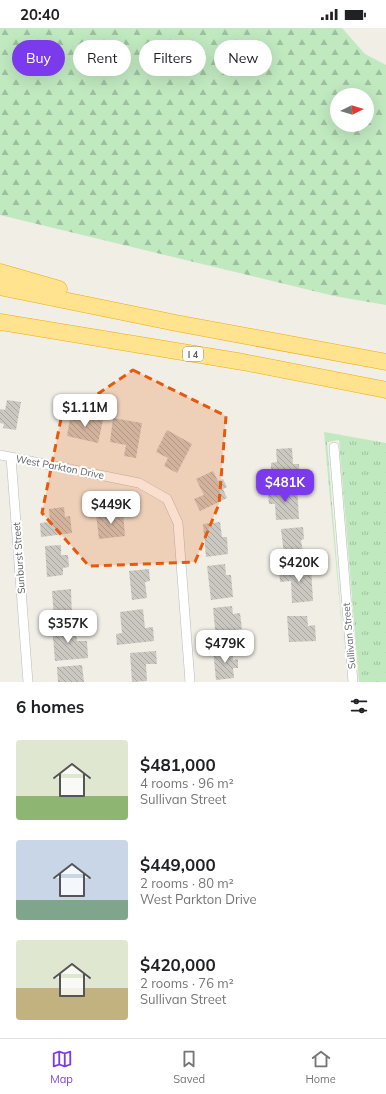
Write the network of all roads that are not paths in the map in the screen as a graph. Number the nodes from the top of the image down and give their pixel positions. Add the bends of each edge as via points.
1 (0, 272) edge
2 (0, 287) edge
3 (0, 322) edge
4 (176, 323) junction
5 (386, 362) edge
6 (386, 390) edge
7 (334, 447) dead end
8 (0, 455) edge
9 (11, 457) junction
10 (28, 682) edge
11 (190, 682) edge
12 (353, 682) edge

1 - 4 highway
2 - 4 highway
3 - 6 highway, I 4 via 243,362
4 - 5 highway
7 - 12 street, Sullivan Street
8 - 9 street, West Parkton Drive
9 - 10 street, Sunburst Street
9 - 11 street, West Parkton Drive via 139,483 167,499 178,523

